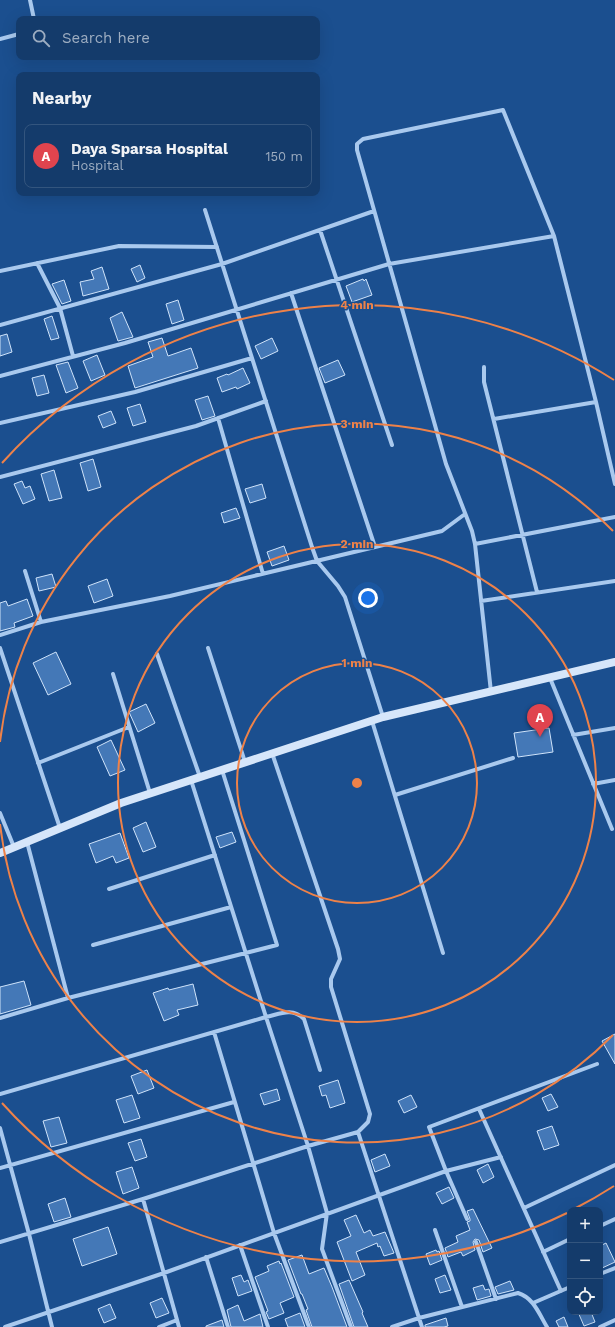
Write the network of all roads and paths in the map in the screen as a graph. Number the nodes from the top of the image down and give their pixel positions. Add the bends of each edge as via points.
1 (30, 0) edge
2 (33, 16) edge
3 (16, 35) edge
4 (0, 39) edge
5 (205, 210) dead end
6 (374, 211) junction
7 (320, 230) junction
8 (554, 236) junction
9 (217, 247) junction
10 (37, 263) junction
11 (222, 264) junction
12 (390, 264) junction
13 (0, 271) edge
14 (336, 279) junction
15 (291, 293) junction
16 (60, 308) junction
17 (237, 309) junction
18 (0, 325) edge
19 (73, 356) junction
20 (252, 358) junction
21 (484, 366) dead end
22 (0, 376) edge
23 (266, 401) junction
24 (596, 402) junction
25 (218, 418) junction
26 (494, 419) junction
27 (0, 423) edge
28 (392, 445) dead end
29 (0, 477) edge
30 (615, 484) edge
31 (465, 514) junction
32 (615, 518) edge
33 (523, 535) junction
34 (475, 544) junction
35 (375, 547) junction
36 (317, 561) junction
37 (25, 571) dead end
38 (263, 574) junction
39 (615, 581) edge
40 (538, 592) junction
41 (481, 601) junction
42 (41, 622) junction
43 (0, 634) edge
44 (0, 648) edge
45 (208, 648) dead end
46 (157, 654) dead end
47 (615, 662) edge
48 (113, 674) dead end
49 (550, 678) junction
50 (491, 693) junction
51 (383, 717) junction
52 (372, 721) junction
53 (129, 727) junction
54 (615, 728) edge
55 (573, 735) junction
56 (272, 753) junction
57 (513, 758) dead end
58 (245, 762) junction
59 (38, 763) junction
60 (222, 770) junction
61 (200, 778) junction
62 (191, 780) junction
63 (615, 780) edge
64 (593, 784) junction
65 (150, 794) junction
66 (395, 795) junction
67 (0, 813) edge
68 (60, 828) junction
69 (612, 829) dead end
70 (27, 842) junction
71 (14, 847) junction
72 (0, 853) edge
73 (215, 855) junction
74 (108, 889) dead end
75 (231, 907) junction
76 (93, 945) dead end
77 (443, 953) dead end
78 (246, 954) junction
79 (68, 998) junction
80 (266, 1017) junction
81 (0, 1018) edge
82 (214, 1032) junction
83 (597, 1064) dead end
84 (320, 1070) dead end
85 (0, 1094) edge
86 (234, 1102) junction
87 (479, 1109) junction
88 (0, 1128) edge
89 (358, 1132) junction
90 (308, 1146) junction
91 (501, 1157) junction
92 (252, 1164) junction
93 (10, 1165) junction
94 (615, 1165) edge
95 (0, 1168) edge
96 (446, 1171) junction
97 (379, 1195) junction
98 (143, 1199) junction
99 (524, 1208) junction
100 (327, 1213) junction
101 (467, 1219) dead end
102 (615, 1219) edge
103 (603, 1225) edge
104 (435, 1230) dead end
105 (274, 1233) junction
106 (29, 1234) junction
107 (567, 1241) edge
108 (0, 1242) edge
109 (476, 1242) dead end
110 (240, 1245) junction
111 (543, 1252) junction
112 (206, 1258) junction
113 (615, 1268) edge
114 (164, 1273) junction
115 (603, 1273) edge
116 (567, 1288) edge
117 (561, 1291) junction
118 (496, 1299) junction
119 (533, 1303) junction
120 (462, 1307) junction
121 (48, 1313) junction
122 (419, 1318) junction
123 (177, 1320) junction
124 (615, 1320) edge
125 (5, 1327) edge
126 (52, 1327) edge
127 (158, 1327) edge
128 (180, 1327) edge
129 (228, 1327) edge
130 (268, 1327) edge
131 (309, 1327) edge
132 (351, 1327) edge
133 (392, 1327) edge
134 (422, 1327) edge
135 (547, 1327) edge
136 (600, 1327) edge

1 - 2 street
3 - 4 street
5 - 9 street
6 - 7 street
6 - 8 street via 357,144 363,139 503,110
6 - 12 street
7 - 11 street
7 - 14 street
8 - 12 street
8 - 24 street
9 - 10 street via 120,246
9 - 11 street
10 - 13 street
10 - 16 street
11 - 16 street
11 - 17 street
12 - 14 street
12 - 31 street via 446,464
14 - 15 street
14 - 28 street
15 - 17 street
15 - 35 street
16 - 18 street
16 - 19 street
17 - 19 street
17 - 20 street
19 - 22 street
20 - 23 street
20 - 27 street via 136,392
21 - 26 street via 484,382
23 - 25 street
23 - 36 street
24 - 26 street
24 - 30 street
25 - 29 street
25 - 38 street
26 - 33 street
31 - 34 street
31 - 35 street via 442,531
32 - 33 street
33 - 34 street
33 - 40 street
34 - 41 street
35 - 36 street
36 - 38 street
36 - 51 street via 345,597
37 - 42 street
38 - 42 street
39 - 40 street
40 - 41 street
41 - 50 street
42 - 43 street
44 - 59 street
45 - 58 street
46 - 61 street
47 - 49 street
48 - 53 street
49 - 50 street
49 - 55 street
50 - 51 street
51 - 52 street
52 - 56 street
52 - 66 street
53 - 59 street
53 - 65 street
54 - 55 street
55 - 64 street
56 - 58 street
56 - 89 street via 338,949 340,959 331,979 331,987 370,1114 368,1122
57 - 66 street
58 - 60 street
59 - 68 street
60 - 61 street
60 - 78 street via 277,945
61 - 62 street
62 - 65 street
62 - 73 street
63 - 64 street
64 - 69 street
65 - 68 street
66 - 77 street
67 - 71 street
68 - 70 street
70 - 71 street
70 - 79 street
71 - 72 street
73 - 74 street
73 - 75 street
75 - 76 street
75 - 78 street
78 - 79 street
78 - 80 street
79 - 81 street
80 - 82 street
80 - 84 street via 288,1012 299,1014 304,1020
80 - 90 street
82 - 85 street
82 - 86 street
83 - 87 street
86 - 92 street
86 - 93 street
87 - 91 street
87 - 96 street via 429,1127
88 - 93 street
89 - 90 street
89 - 97 street
90 - 92 street
90 - 100 street
91 - 96 street
91 - 99 street
92 - 98 street
92 - 105 street
93 - 95 street
93 - 106 street
94 - 99 street
96 - 97 street
96 - 101 street
97 - 100 street
97 - 122 street
98 - 106 street
98 - 114 street
99 - 111 street
100 - 105 street
100 - 132 street via 322,1249
102 - 103 street
104 - 120 street
105 - 110 street
105 - 131 street
106 - 108 street
106 - 121 street
107 - 111 street
109 - 118 street
110 - 112 street
110 - 130 street
111 - 117 street
112 - 114 street
112 - 129 street
113 - 115 street
114 - 121 street
114 - 123 street
116 - 117 street
117 - 119 street
118 - 119 street via 518,1293
118 - 120 street
119 - 135 street
120 - 122 street
121 - 125 street
121 - 126 street
122 - 133 street
122 - 134 street
123 - 127 street
123 - 128 street
124 - 136 street

